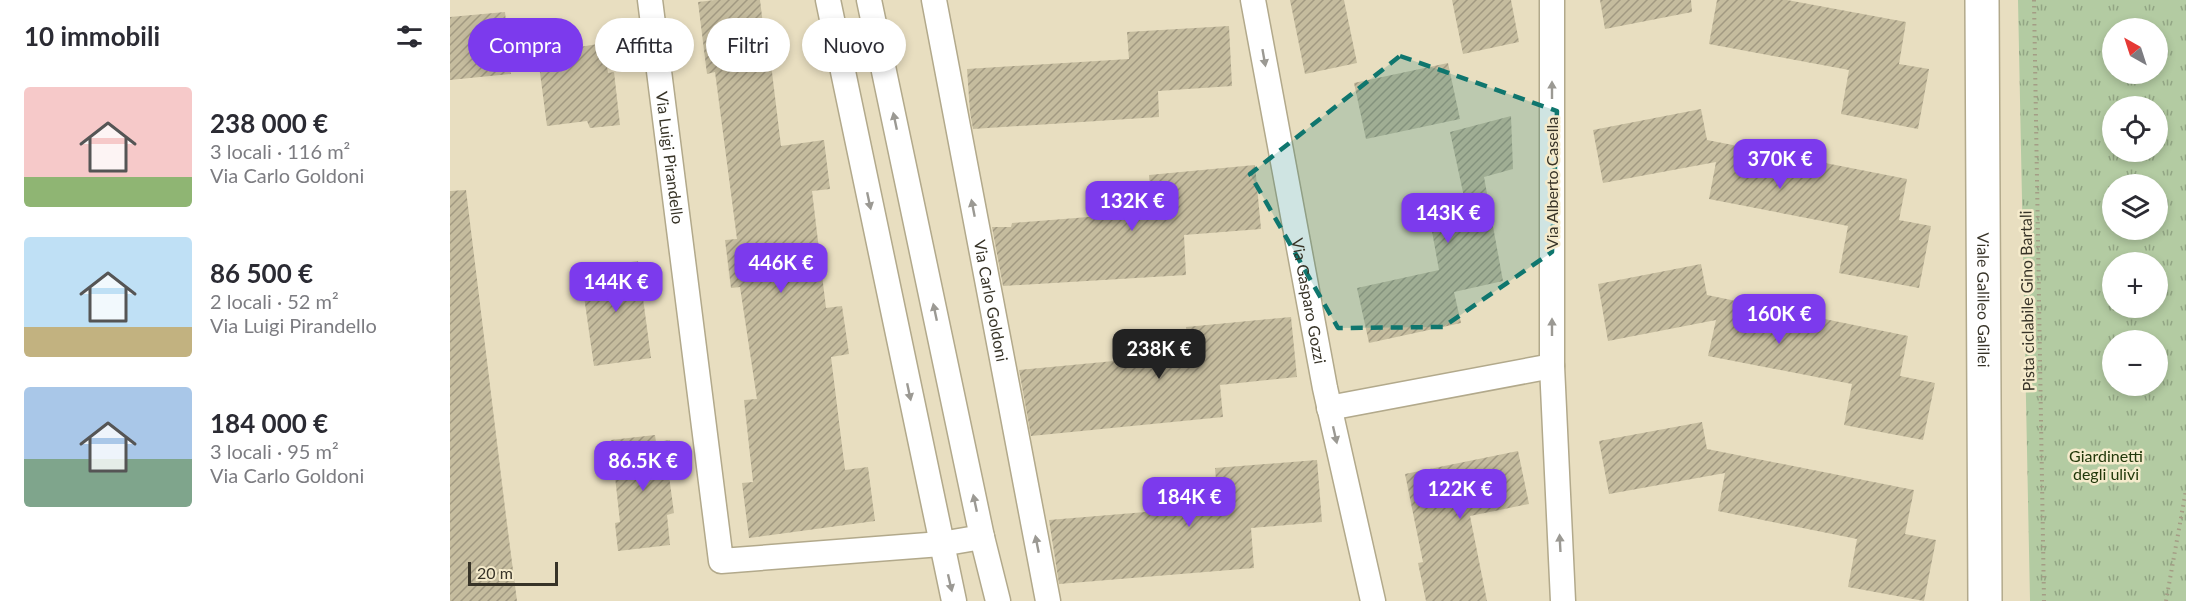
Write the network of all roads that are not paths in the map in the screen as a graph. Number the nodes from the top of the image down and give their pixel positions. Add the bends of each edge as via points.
1 (650, 0) edge
2 (828, 0) edge
3 (869, 0) edge
4 (934, 0) edge
5 (1253, 0) edge
6 (1552, 0) edge
7 (1982, 0) edge
8 (1552, 366) junction
9 (1329, 408) junction
10 (982, 537) junction
11 (941, 544) junction
12 (954, 601) edge
13 (998, 601) edge
14 (1048, 601) edge
15 (1373, 601) edge
16 (1563, 601) edge
17 (1985, 601) edge

1 - 11 street, Via Luigi Pirandello via 721,561
2 -> 11 street
10 -> 3 street
14 -> 4 street, Via Carlo Goldoni
5 -> 9 street, Via Gasparo Gozzi
8 -> 6 street, Via Alberto Casella
7 - 17 main road, Viale Galileo Galilei
8 - 9 street
16 -> 8 street, Via Alberto Casella
9 -> 15 street, Via Gasparo Gozzi
10 - 11 street
10 - 13 street
11 -> 12 street

